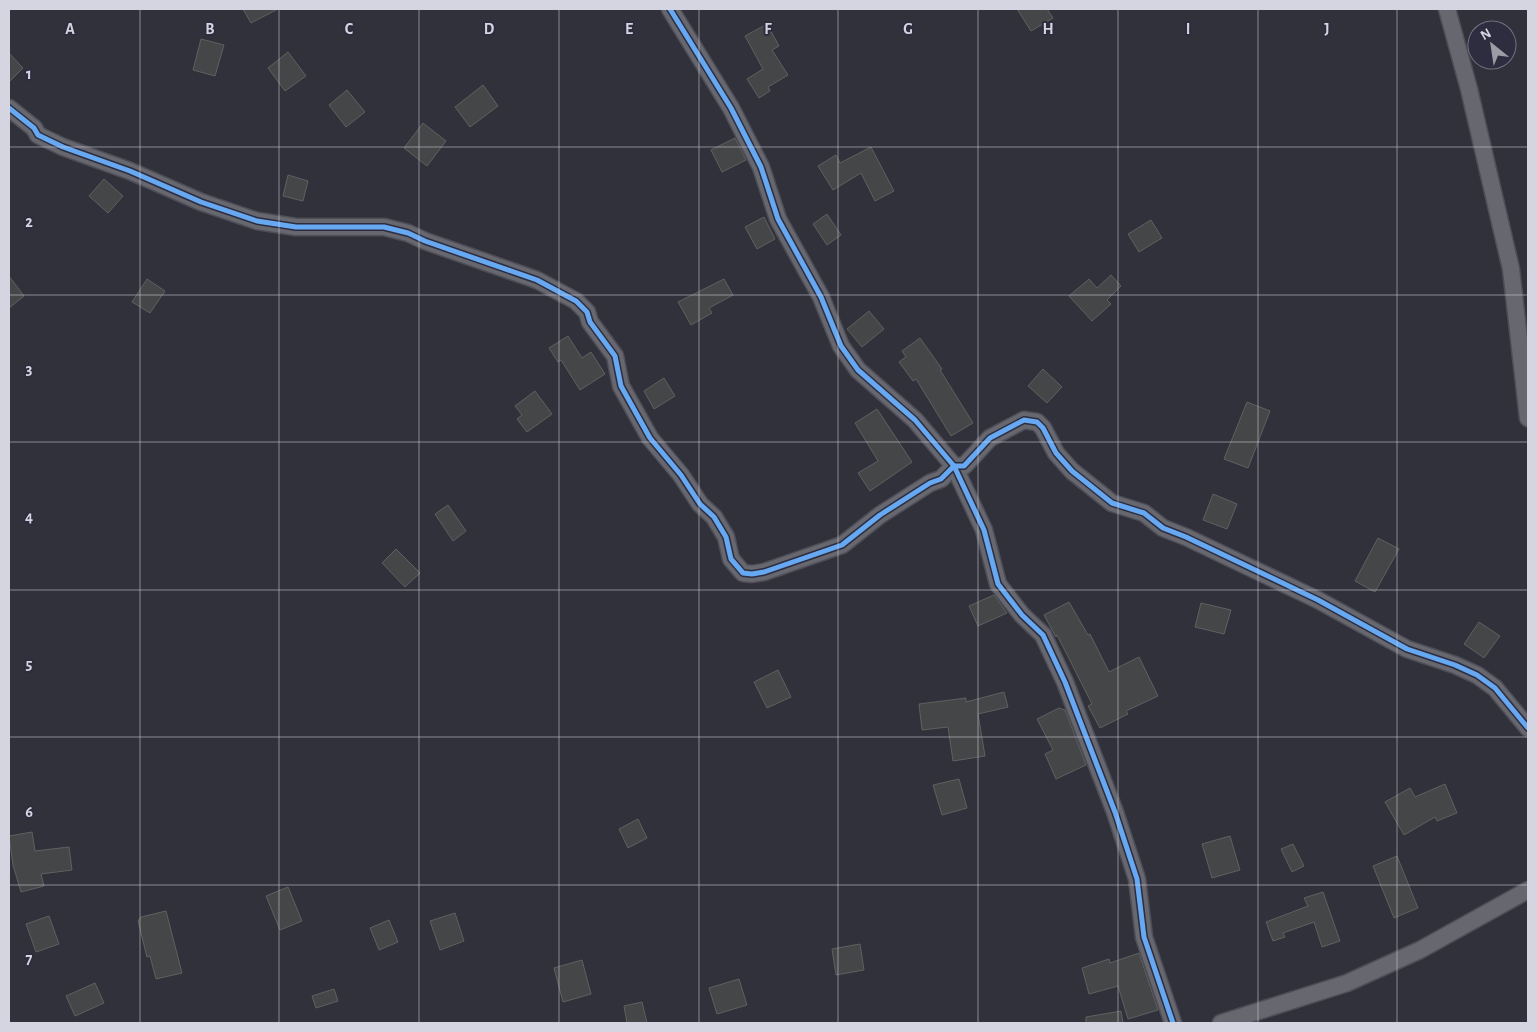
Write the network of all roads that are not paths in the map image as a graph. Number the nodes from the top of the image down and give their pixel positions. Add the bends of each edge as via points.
1 (670, 9) edge
2 (1447, 9) edge
3 (9, 108) edge
4 (1528, 418) edge
5 (954, 466) junction
6 (1525, 717) edge
7 (1528, 890) edge
8 (1173, 1023) edge
9 (1221, 1023) edge

1 - 5 street via 740,125 761,167 778,219 822,297 841,346 858,370 915,420
2 - 4 street via 1512,269
3 - 5 street via 38,135 63,147 257,222 284,226 384,227 537,280 576,301 587,312 590,322 615,356 621,386 650,438 700,504 714,517 726,537 731,560 743,573 764,572 842,545 880,515 941,479
5 - 6 street via 964,466 990,438 1017,422 1037,422 1056,453 1072,471 1112,503 1144,513 1163,528 1318,600 1407,649 1456,664 1495,688
5 - 8 street via 984,530 998,584 1022,615 1043,635 1065,682 1134,870 1144,937
7 - 9 street via 1420,950 1347,983

